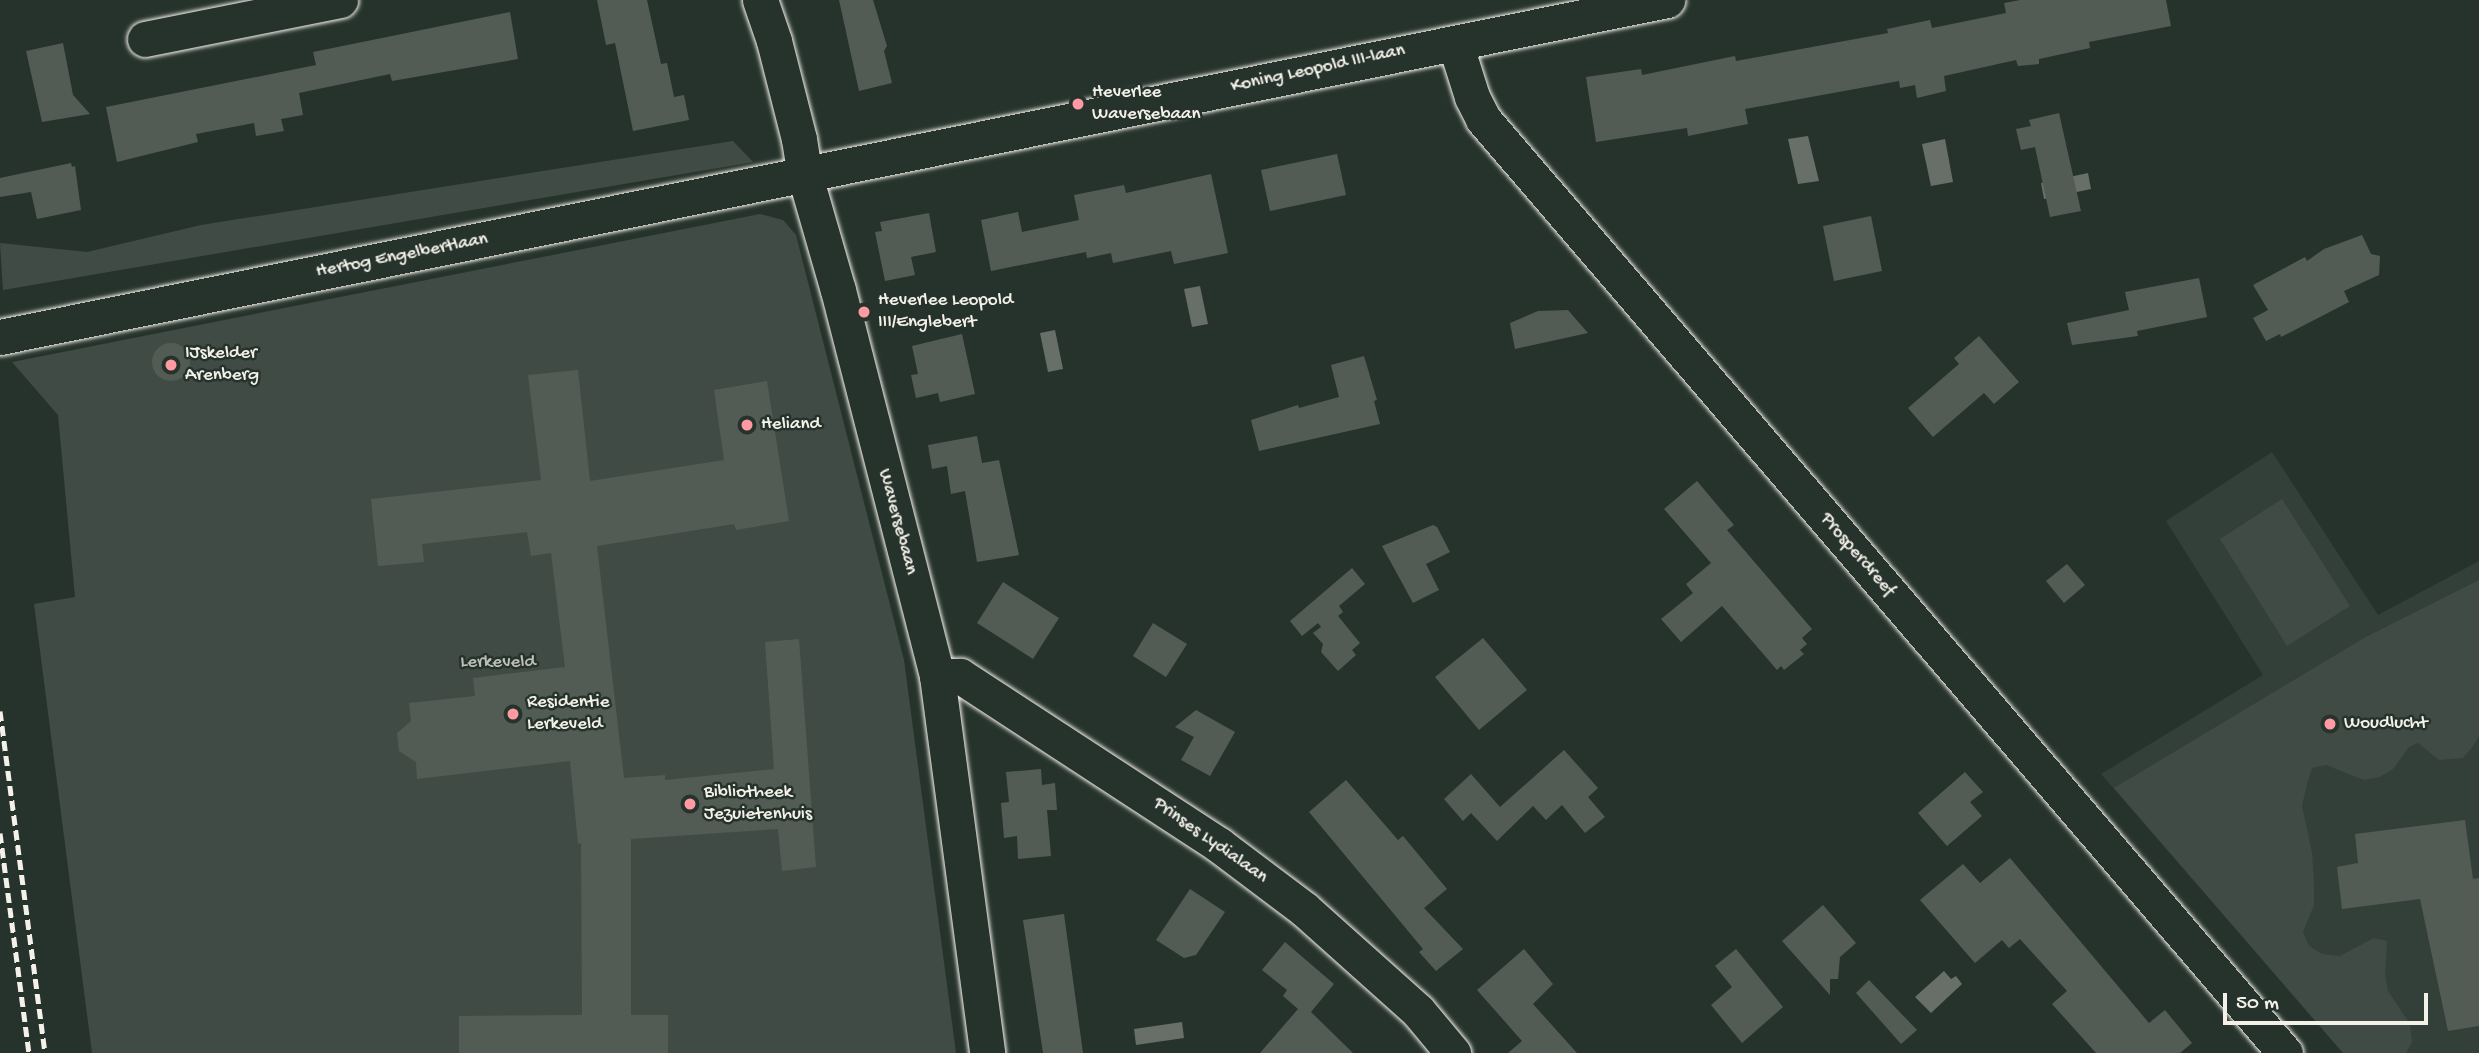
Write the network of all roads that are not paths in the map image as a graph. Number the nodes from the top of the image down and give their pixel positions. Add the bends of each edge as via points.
1 (340, 0) edge
2 (760, 0) edge
3 (1667, 0) edge
4 (145, 40) dead end
5 (1455, 43) junction
6 (805, 176) junction
7 (0, 337) edge
8 (937, 676) junction
9 (987, 1053) edge
10 (1453, 1053) edge
11 (2285, 1053) edge

1 - 4 street
2 - 6 street, Waversebaan
3 - 5 street, Koning Leopold III-laan
5 - 6 street, Koning Leopold III-laan
5 - 11 street, Prosperdreef via 1483,119
6 - 7 street, Hertog Engelbertlaan
6 - 8 street, Waversebaan
8 - 9 street, Waversebaan
8 - 10 street, Prinses Lydialaan via 960,676 1219,845 1304,909 1418,1012

